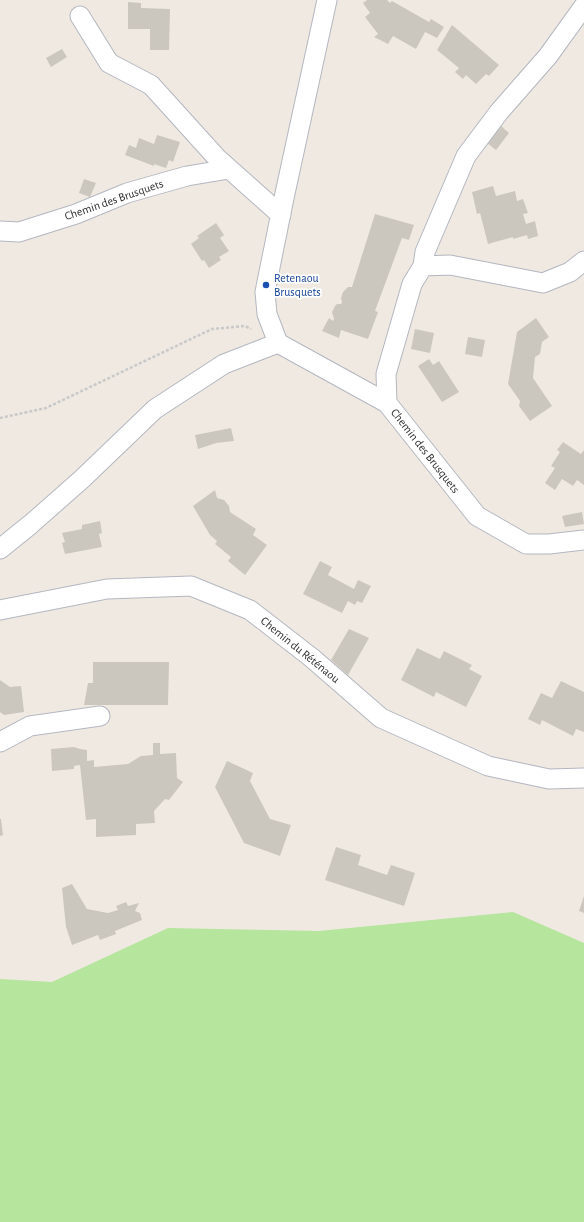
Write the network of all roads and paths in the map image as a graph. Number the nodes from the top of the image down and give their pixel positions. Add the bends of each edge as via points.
1 (327, 0) edge
2 (584, 6) edge
3 (80, 16) dead end
4 (229, 169) junction
5 (281, 215) junction
6 (0, 231) edge
7 (584, 261) edge
8 (423, 266) junction
9 (278, 344) junction
10 (387, 403) junction
11 (0, 418) edge
12 (584, 540) edge
13 (0, 549) edge
14 (0, 610) edge
15 (100, 716) dead end
16 (0, 742) edge
17 (584, 778) edge

1 - 5 street
2 - 8 street via 548,56 499,112 466,156 425,252
3 - 4 street via 109,63 151,85
4 - 5 street
4 - 6 street, Chemin des Brusquets via 187,176 127,193 76,214 19,232
5 - 9 street via 265,292 267,314
7 - 8 street via 570,272 543,283 450,265
8 - 10 street via 412,284 386,374
9 - 10 street, Chemin des Brusquets
9 - 11 path via 245,326 212,329 46,408
9 - 13 street via 224,364 155,408 82,479
10 - 12 street, Chemin des Brusquets via 477,516 526,544
14 - 17 street, Chemin du Réténaou via 107,589 190,586 250,610 312,658 381,718 488,766 549,779
15 - 16 street via 30,726

